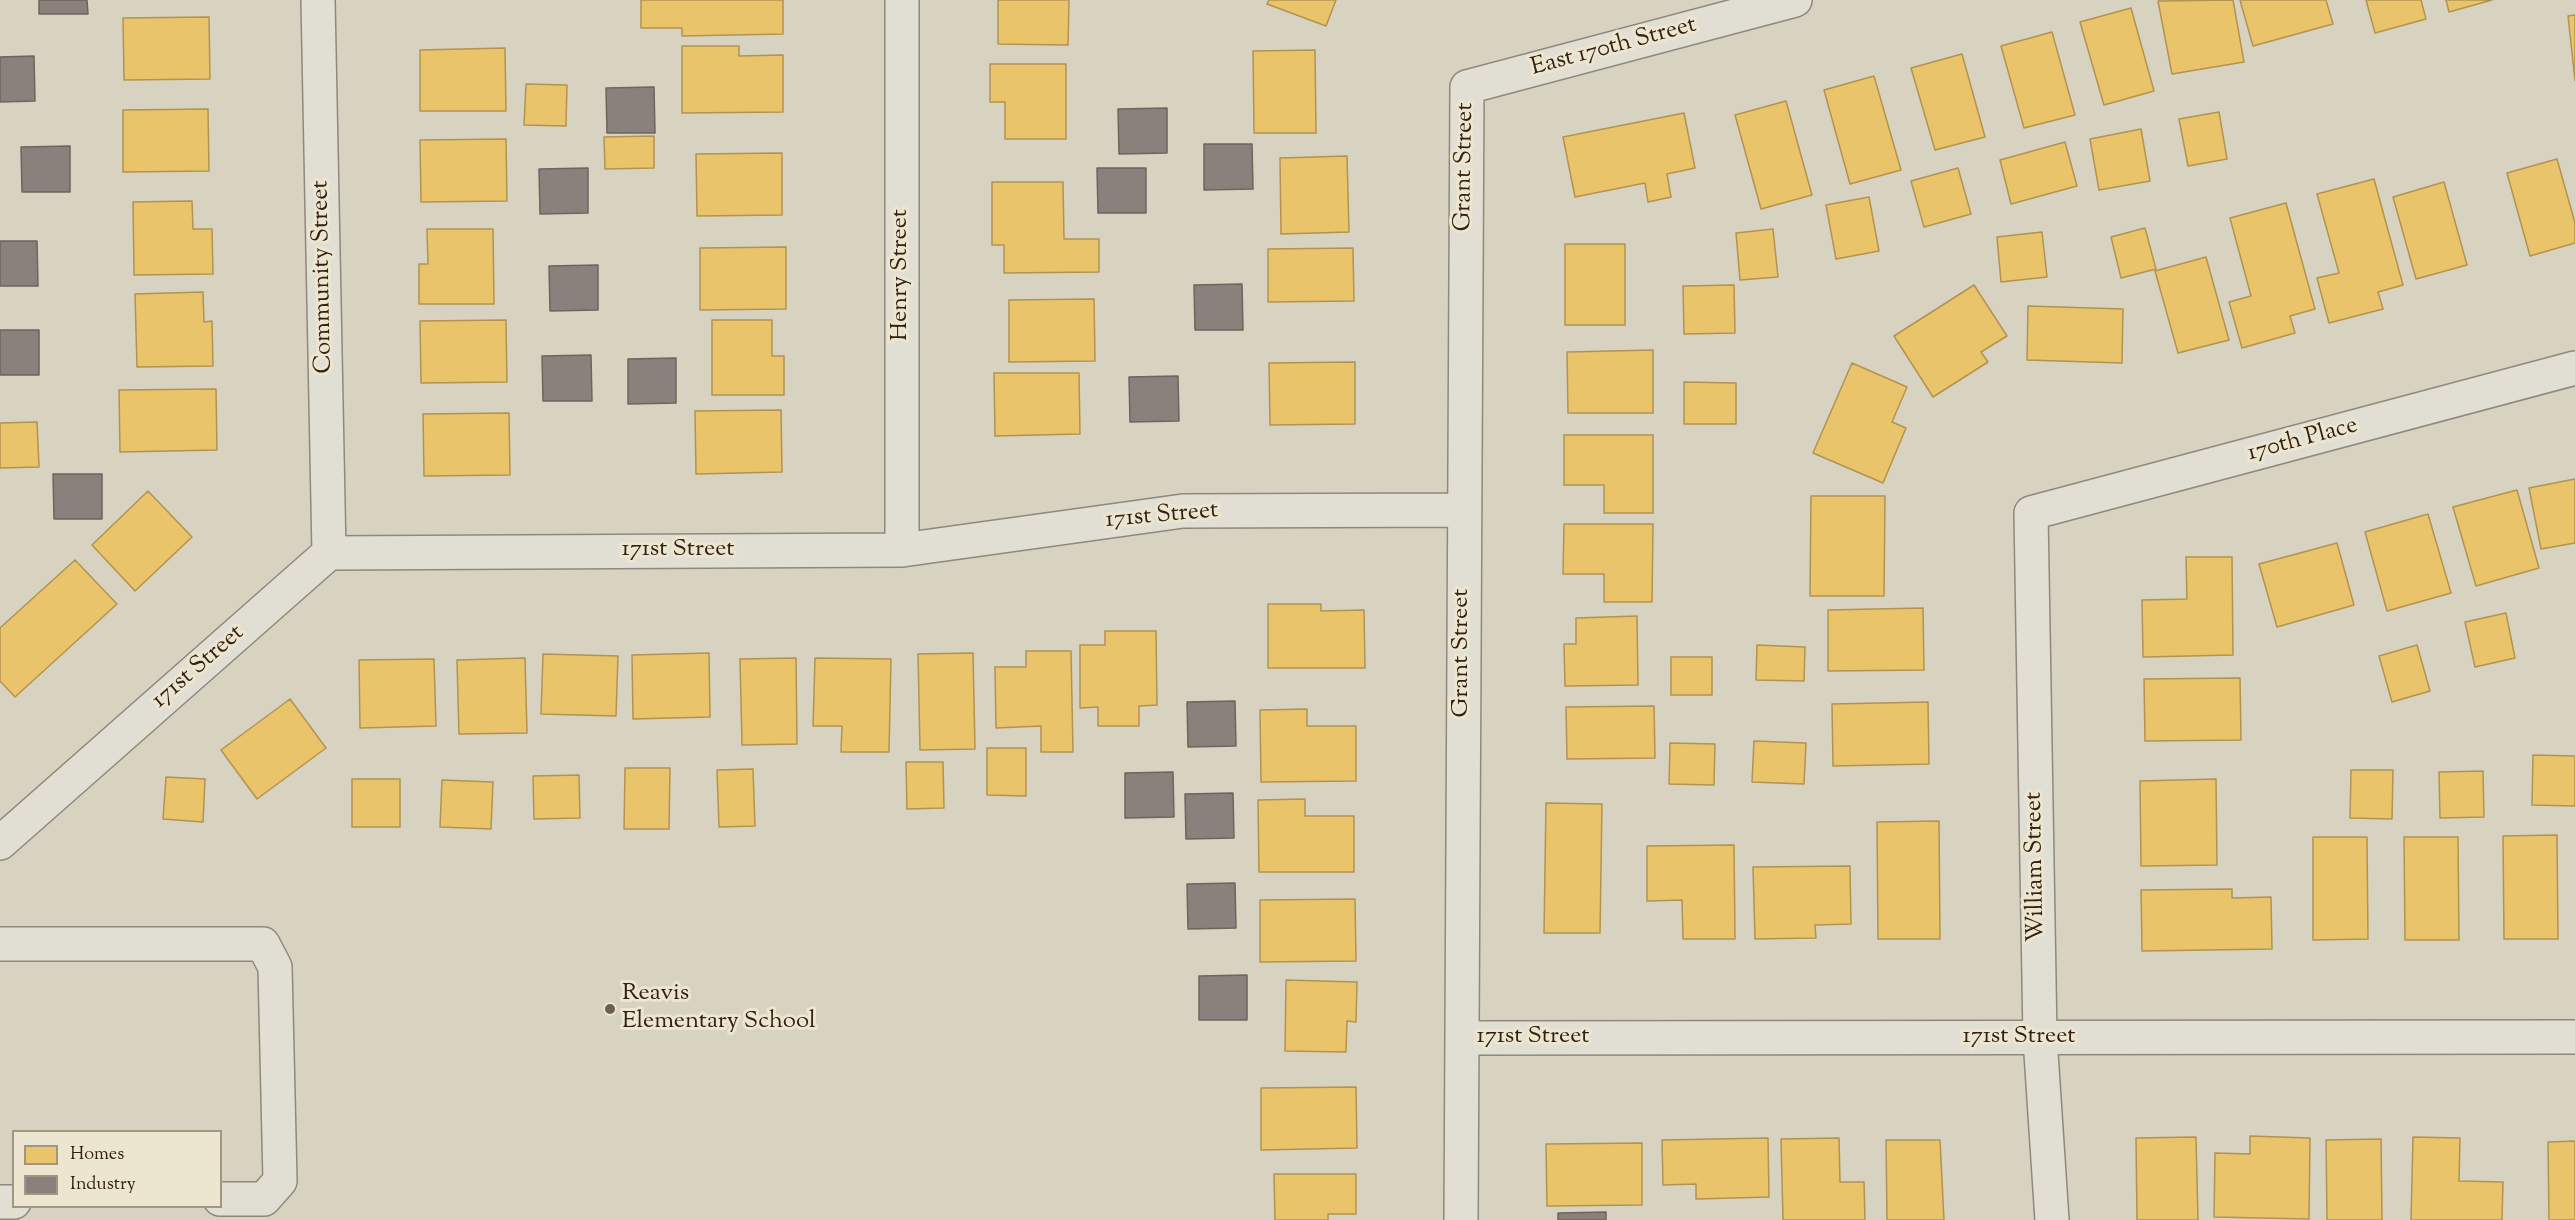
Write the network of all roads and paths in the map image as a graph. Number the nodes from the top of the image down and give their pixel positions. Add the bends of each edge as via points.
1 (318, 0) edge
2 (902, 0) edge
3 (1795, 0) edge
4 (1467, 87) joint
5 (2575, 368) edge
6 (1463, 510) junction
7 (2031, 513) joint
8 (902, 550) junction
9 (329, 553) junction
10 (0, 843) edge
11 (0, 944) edge
12 (2575, 1037) edge
13 (1462, 1038) junction
14 (2040, 1038) junction
15 (222, 1199) edge
16 (1461, 1220) edge
17 (2052, 1220) edge

1 - 9 street, Community Street
2 - 8 street, Henry Street
3 - 4 street, East 170th Street
4 - 6 street, Grant Street
5 - 7 street, 170th Place
6 - 8 street, 171st Street via 1183,511
6 - 13 street, Grant Street
7 - 14 street, William Street
8 - 9 street, 171st Street
9 - 10 street, 171st Street
11 - 15 street via 263,944 275,967 280,1181 264,1199
12 - 14 street, 171st Street
13 - 14 street, 171st Street
13 - 16 street, Grant Street
14 - 17 street, William Street

